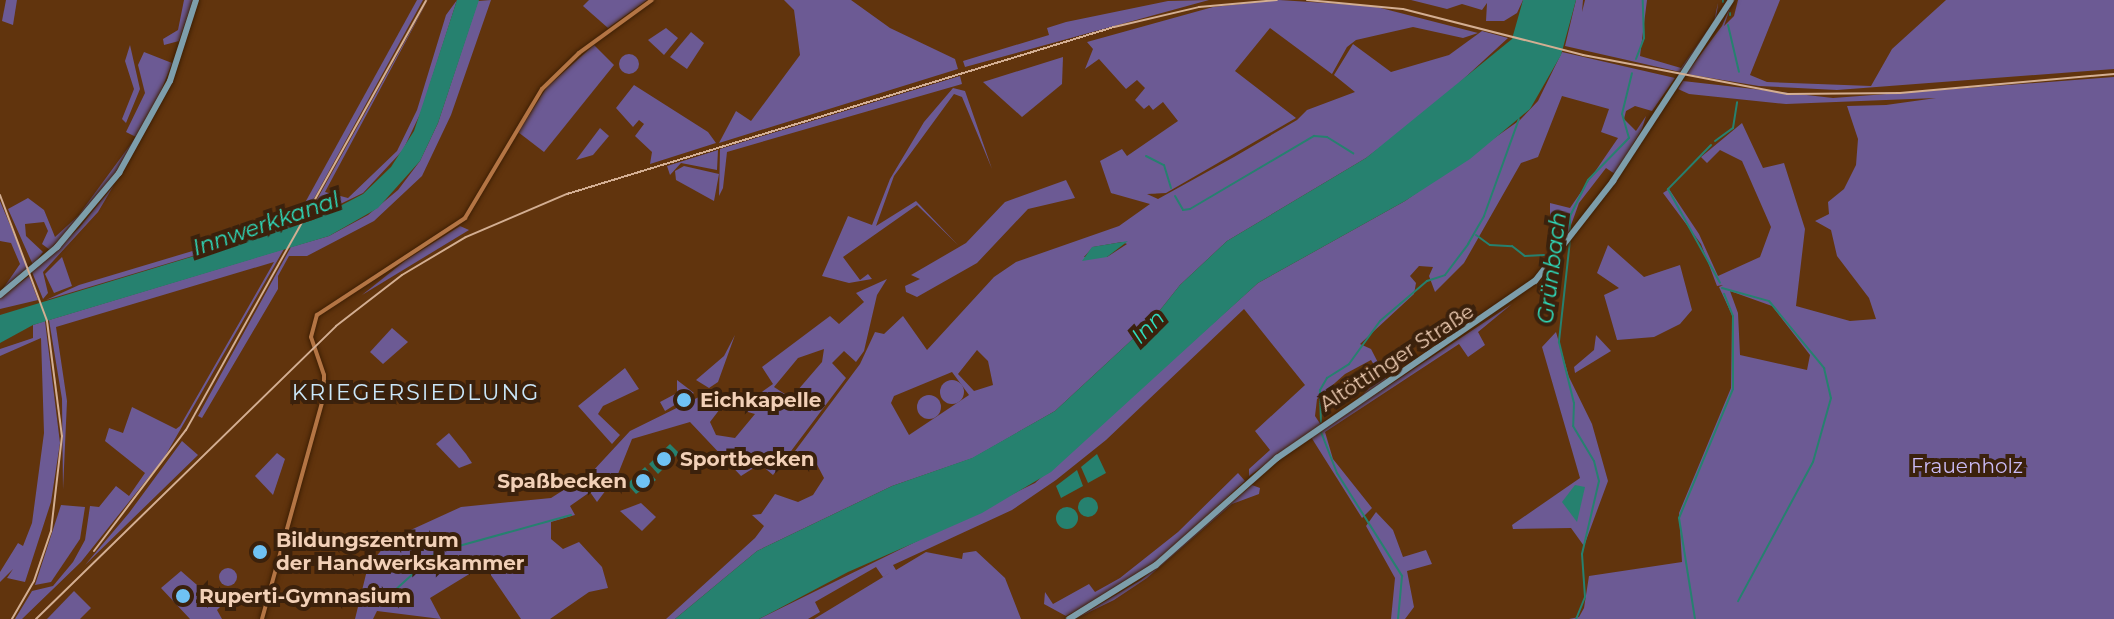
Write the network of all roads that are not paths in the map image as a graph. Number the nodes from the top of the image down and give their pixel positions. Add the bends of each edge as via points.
1 (196, 0) edge
2 (652, 0) edge
3 (1731, 0) edge
4 (0, 295) edge
5 (262, 619) edge
6 (1069, 619) edge

1 - 4 main road via 170,81 119,173 57,247
2 - 5 street via 547,83 465,218 317,315 311,337 324,375 324,396
3 - 6 main road, Altöttinger Straße via 1573,236 1514,299 1277,458 1156,565

